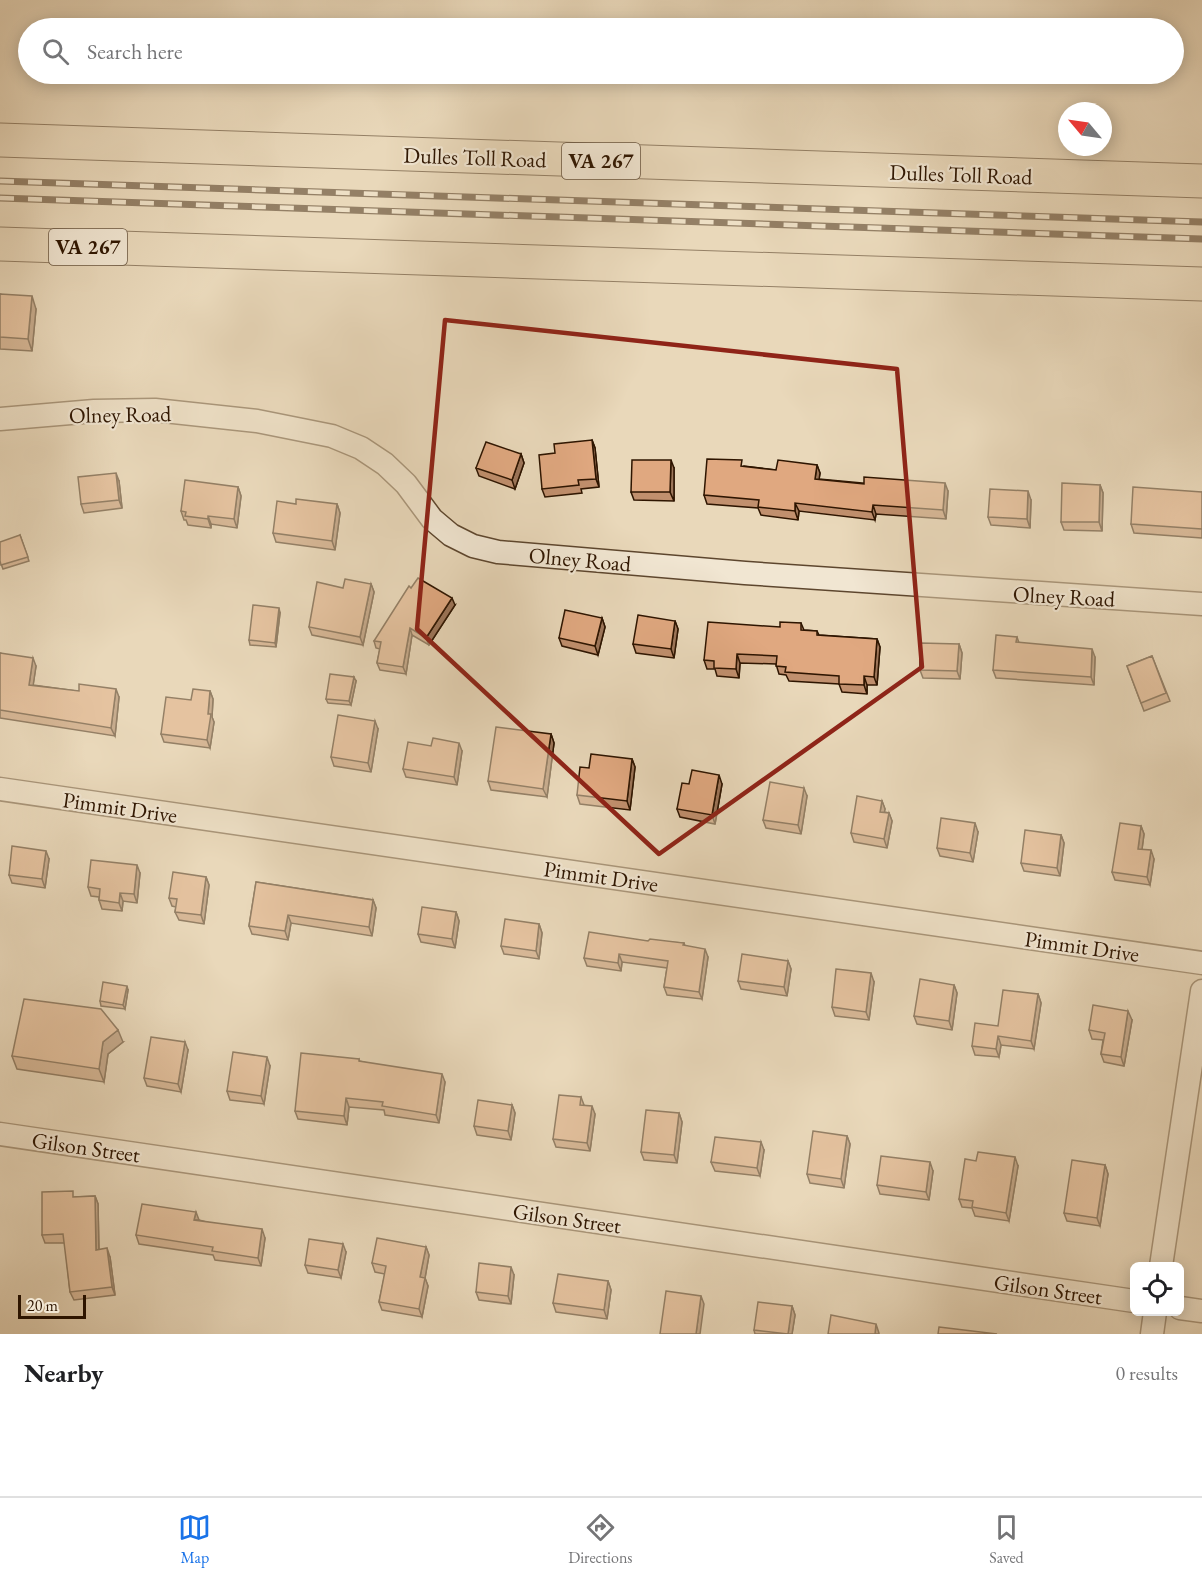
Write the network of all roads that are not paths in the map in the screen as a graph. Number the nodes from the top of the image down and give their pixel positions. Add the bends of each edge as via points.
1 (0, 140) edge
2 (1202, 181) edge
3 (0, 244) edge
4 (1202, 284) edge
5 (0, 419) edge
6 (1202, 604) edge
7 (0, 789) edge
8 (1202, 963) edge
9 (1202, 992) edge
10 (0, 1134) edge
11 (1162, 1262) edge
12 (1130, 1300) edge
13 (1184, 1309) edge
14 (1202, 1311) edge
15 (1154, 1316) edge
16 (1152, 1334) edge

1 - 2 highway, Dulles Toll Road / VA 267
3 - 4 highway, VA 267
5 - 6 street, Olney Road via 155,410 257,421 332,436 385,464 432,519 452,535 473,546 498,552 803,578
7 - 8 street, Pimmit Drive
9 - 11 street
10 - 12 street, Gilson Street
13 - 14 street
15 - 16 street

